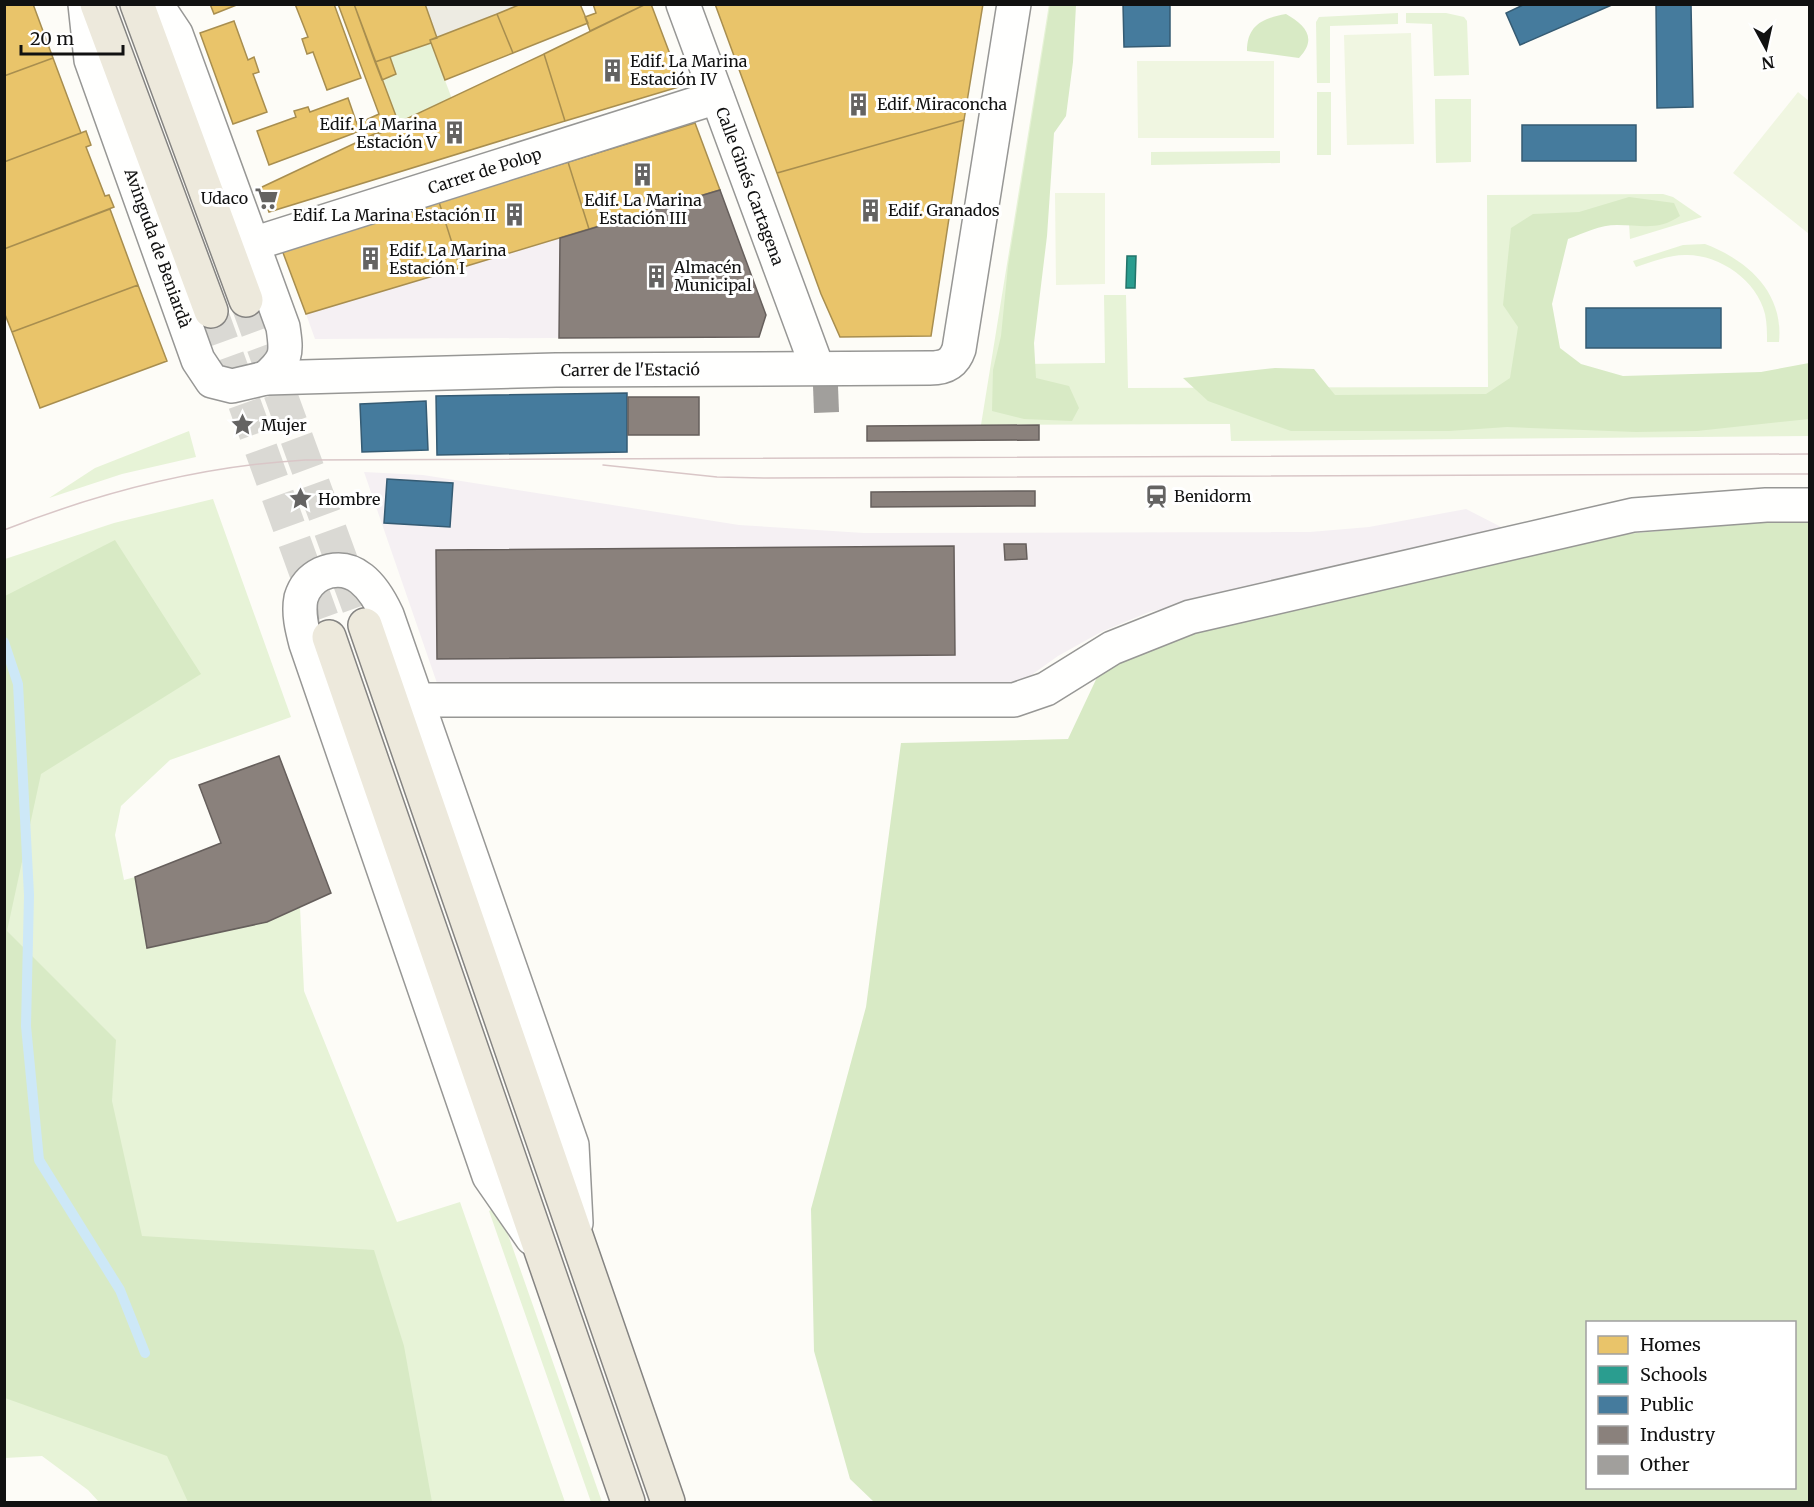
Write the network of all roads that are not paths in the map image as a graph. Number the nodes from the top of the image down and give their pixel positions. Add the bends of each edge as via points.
1 (85, 4) edge
2 (97, 4) edge
3 (137, 4) edge
4 (156, 4) edge
5 (683, 4) edge
6 (1014, 4) edge
7 (717, 97) junction
8 (253, 244) junction
9 (246, 300) tunnel mouth
10 (211, 312) tunnel mouth
11 (817, 367) junction
12 (322, 376) joint
13 (266, 378) junction
14 (1809, 506) edge
15 (365, 625) tunnel mouth
16 (329, 637) tunnel mouth
17 (417, 700) junction
18 (577, 1243) junction
19 (543, 1254) junction
20 (628, 1503) edge
21 (668, 1503) edge

1 - 13 street, Avinguda de Beniardà via 91,60 198,360 212,381 232,386
2 - 10 main road, Avinguda de Beniardà
3 - 9 main road
4 - 8 street via 176,34
5 - 7 street, Calle Ginés Cartagena
6 - 11 street, Carrer de l'Estació via 956,359 941,368
7 - 8 street, Carrer de Polop
7 - 11 street, Calle Ginés Cartagena
8 - 13 street via 283,327 286,351 281,364
11 - 12 street, Carrer de l'Estació
12 - 13 street, Avinguda de Beniardà
14 - 17 street via 1766,505 1633,515 1190,617 1112,648 1046,689 1014,700
15 - 18 main road
16 - 19 main road
17 - 18 street via 572,1145
17 - 19 street via 387,615 370,586 349,570 332,570 316,577 301,598 306,644 489,1176
18 - 21 main road
19 - 20 main road

